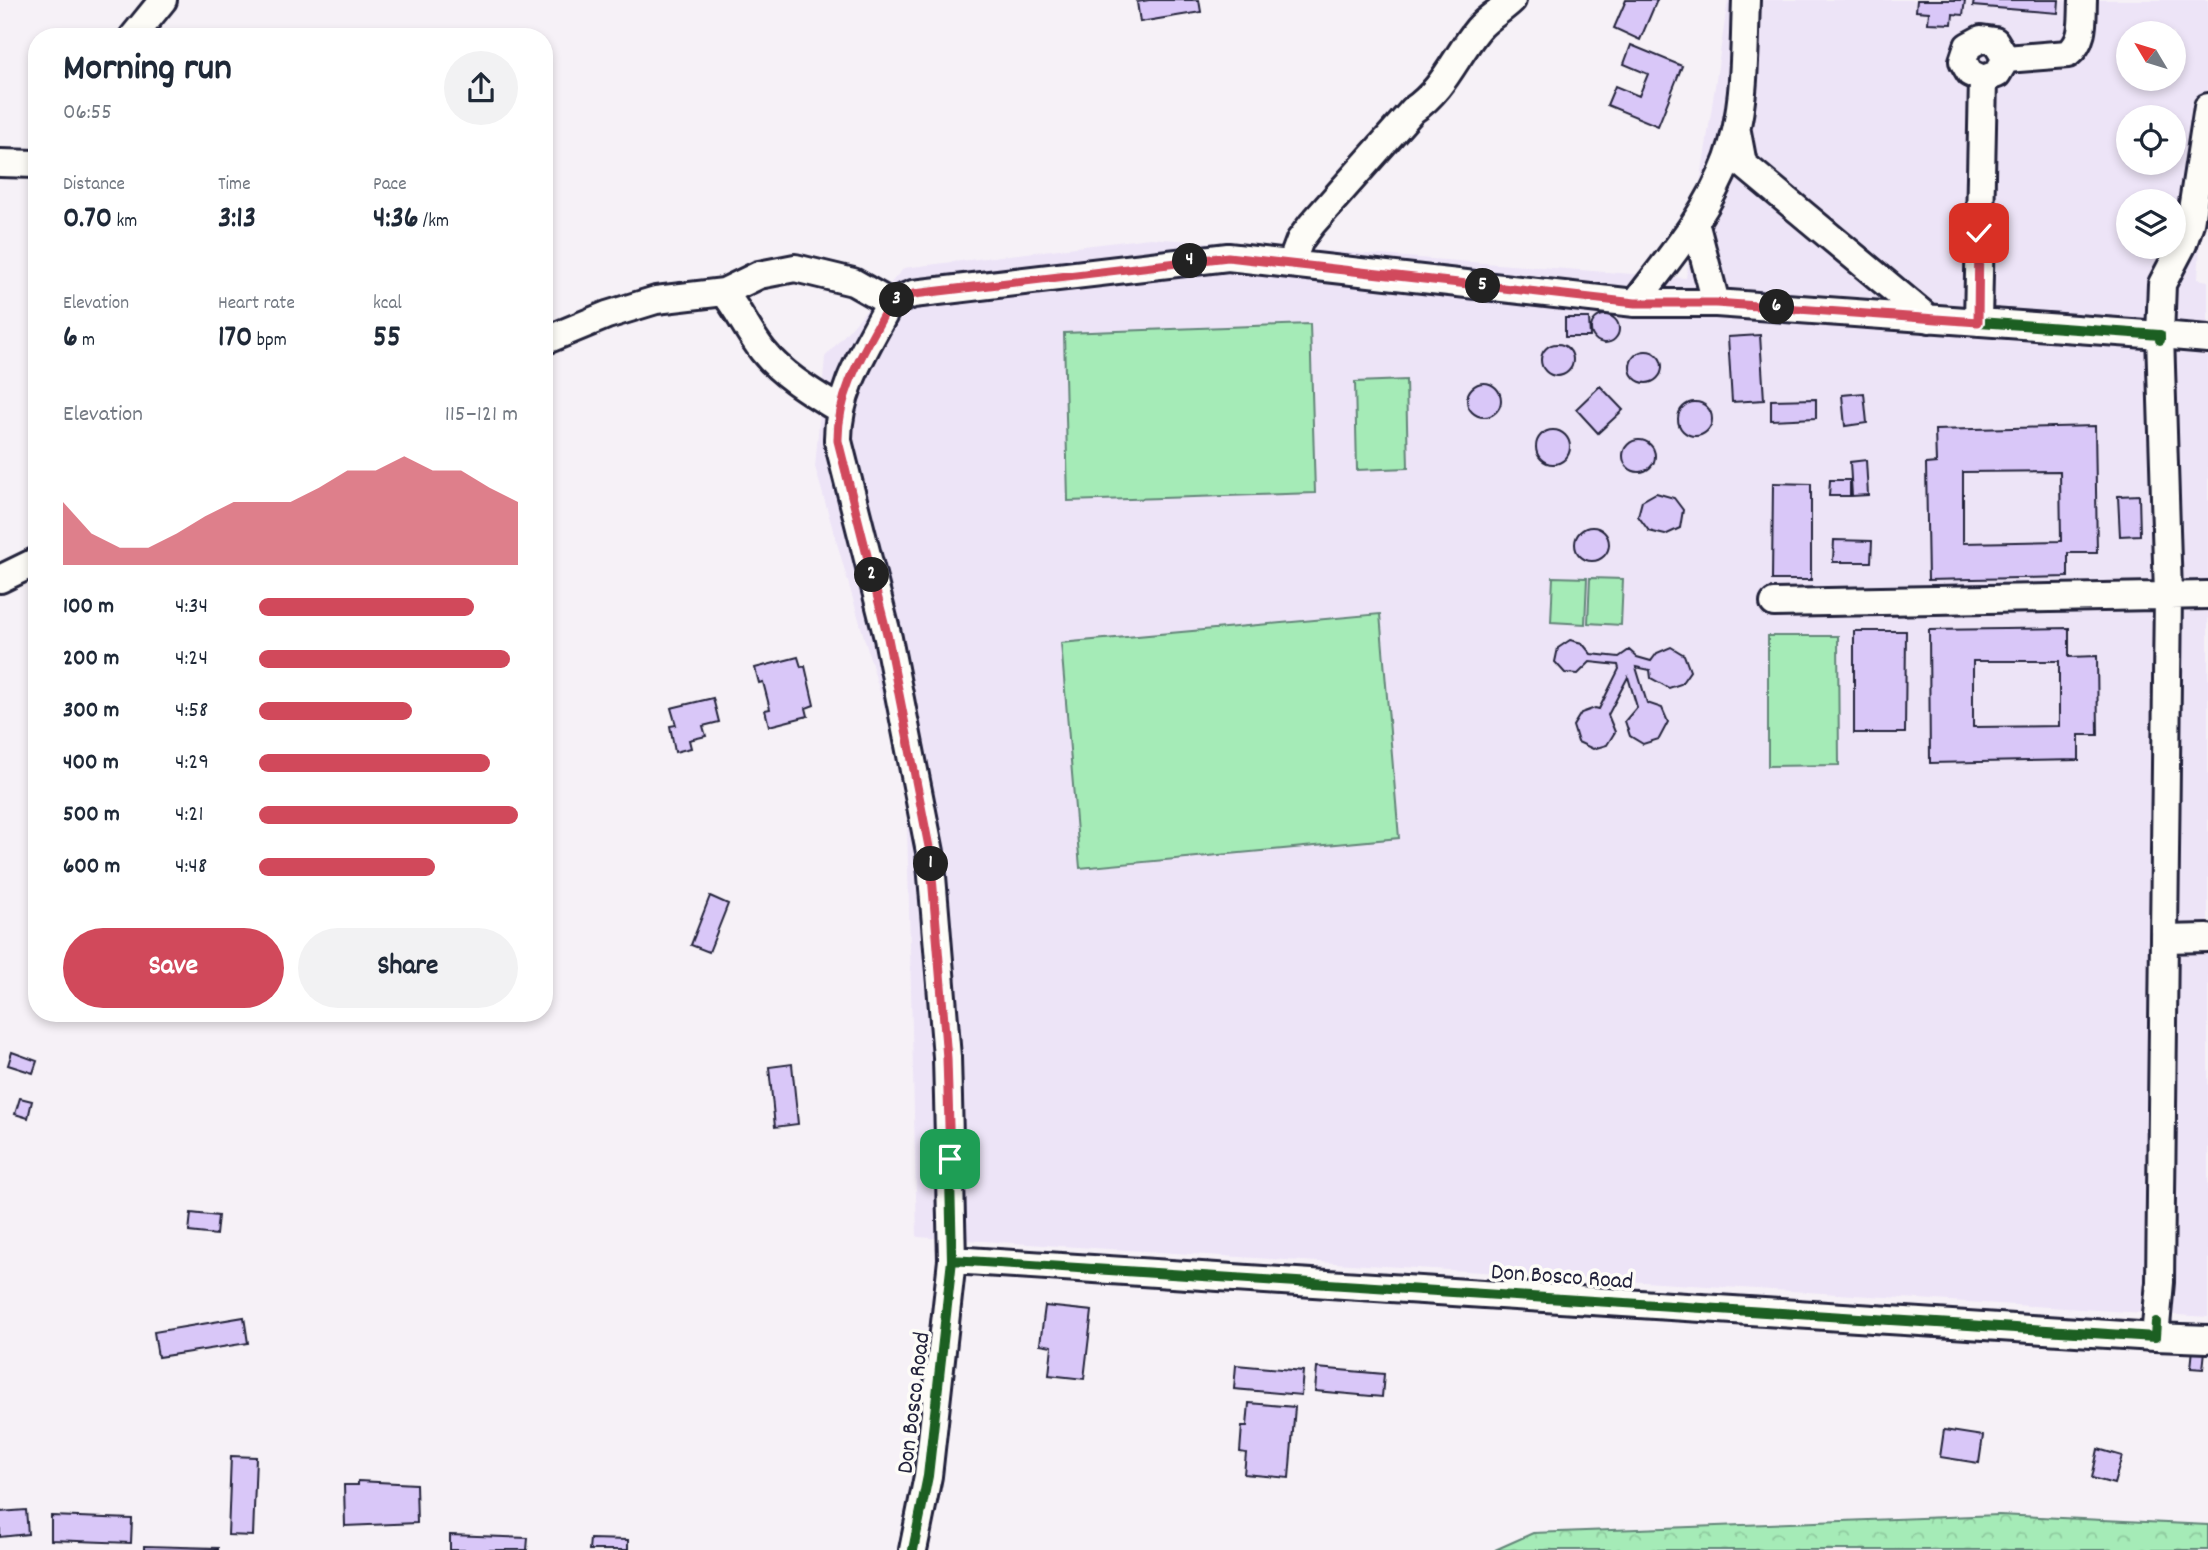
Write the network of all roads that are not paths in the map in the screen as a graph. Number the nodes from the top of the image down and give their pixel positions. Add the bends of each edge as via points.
1 (163, 0) edge
2 (1512, 0) edge
3 (1746, 0) edge
4 (2084, 0) edge
5 (140, 28) edge
6 (2006, 59) junction
7 (1983, 79) junction
8 (2208, 107) edge
9 (1737, 126) junction
10 (0, 163) edge
11 (28, 164) edge
12 (1695, 222) junction
13 (1291, 264) junction
14 (724, 292) junction
15 (890, 303) junction
16 (1635, 303) junction
17 (1716, 303) junction
18 (1929, 319) junction
19 (1978, 322) junction
20 (553, 337) edge
21 (2160, 338) junction
22 (2208, 339) edge
23 (840, 410) junction
24 (28, 565) edge
25 (0, 579) edge
26 (2168, 594) junction
27 (2208, 596) edge
28 (1774, 603) dead end
29 (2208, 937) edge
30 (2164, 939) junction
31 (953, 1260) junction
32 (2155, 1329) junction
33 (2208, 1339) edge
34 (913, 1550) edge

1 - 5 street
2 - 13 street via 1480,27 1445,81 1413,110 1312,224
3 - 9 street
4 - 6 street via 2076,48 2068,54
6 - 7 street via 1997,74
6 - 7 street via 1995,41 1981,38 1968,46 1963,61 1970,73
7 - 19 street
8 - 21 street via 2190,223 2162,284
9 - 12 street via 1728,159
9 - 18 street via 1743,164
10 - 11 street
12 - 16 street
12 - 17 street
13 - 15 street via 1228,257 914,294
13 - 16 street
14 - 15 street via 759,275 795,268 853,282
14 - 20 street via 656,300
14 - 23 street via 765,353 799,385
15 - 23 street, Don Bosco Road
16 - 17 street
17 - 18 street
18 - 19 street
19 - 21 street
21 - 22 street
21 - 26 street
23 - 31 street, Don Bosco Road via 838,441 888,638 930,852 947,1058
24 - 25 street
26 - 27 street
26 - 28 street
26 - 30 street
29 - 30 street
30 - 32 street via 2160,1282
31 - 32 street, Don Bosco Road
31 - 34 street, Don Bosco Road via 928,1476
32 - 33 street, Don Bosco Road

